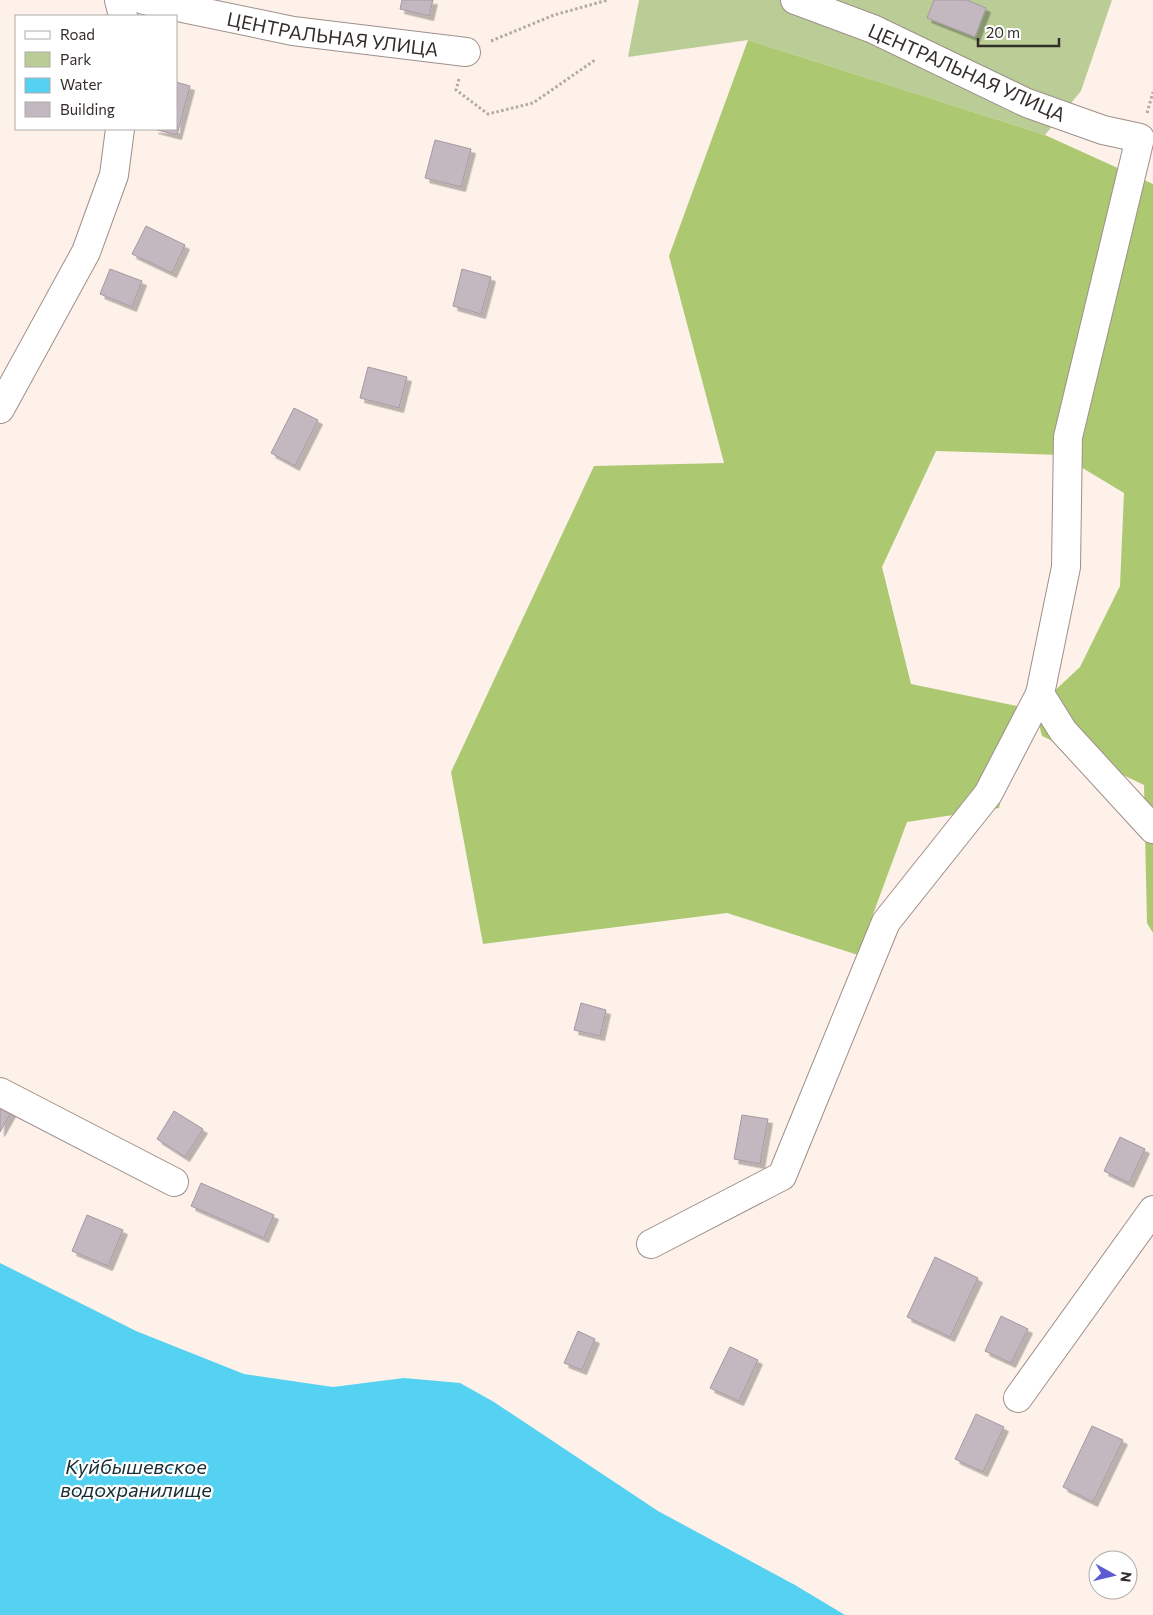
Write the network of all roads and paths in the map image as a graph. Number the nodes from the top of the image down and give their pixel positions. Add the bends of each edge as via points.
1 (119, 0) edge
2 (144, 0) edge
3 (608, 0) edge
4 (796, 0) edge
5 (123, 15) edge
6 (466, 52) junction
7 (594, 60) dead end
8 (120, 130) edge
9 (0, 409) edge
10 (1040, 694) junction
11 (1153, 829) edge
12 (0, 1092) edge
13 (174, 1182) dead end
14 (1153, 1210) edge
15 (651, 1244) dead end
16 (1018, 1398) dead end

1 - 5 street
2 - 6 street, ЦЕНТРАЛЬНАЯ УЛИЦА via 293,31
3 - 6 path via 554,15
4 - 10 street, ЦЕНТРАЛЬНАЯ УЛИЦА via 873,29 1026,103 1103,130 1140,138 1068,437 1066,567
6 - 7 path via 456,90 488,114 533,103
8 - 9 street via 114,175 86,252
10 - 11 street via 1062,731
10 - 15 street via 988,794 886,922 782,1176
12 - 13 street
14 - 16 street

